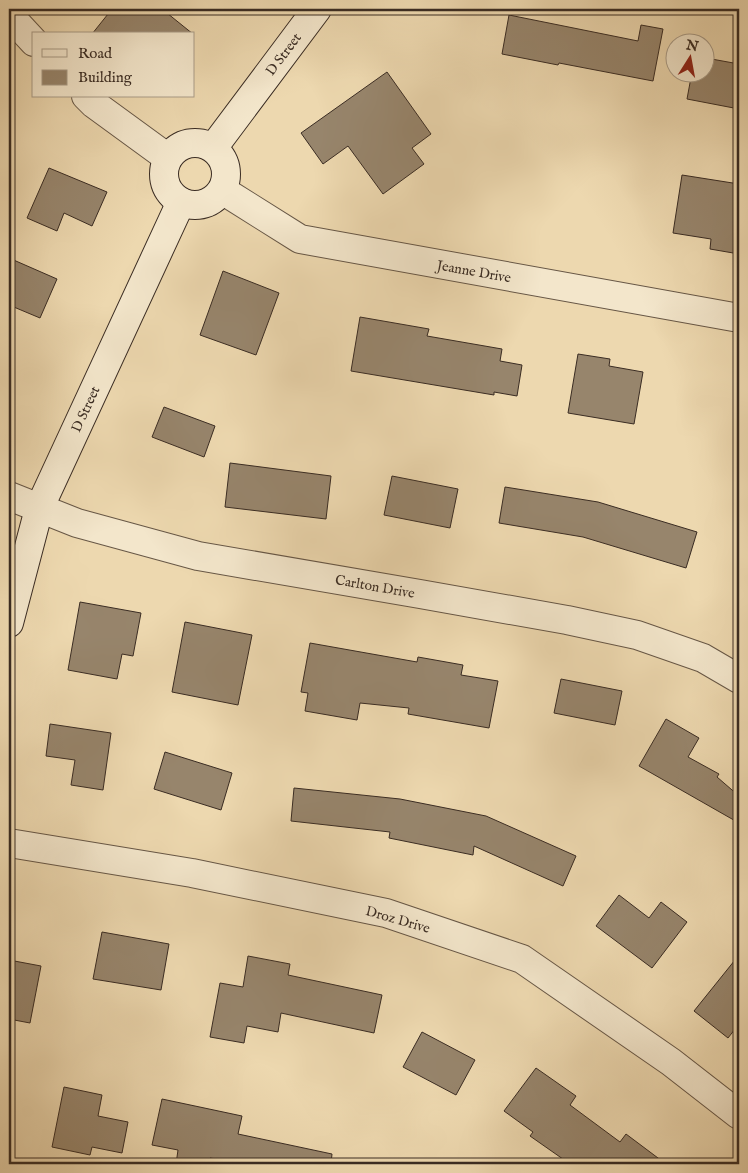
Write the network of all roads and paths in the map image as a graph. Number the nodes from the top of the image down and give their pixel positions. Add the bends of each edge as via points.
1 (317, 9) edge
2 (9, 15) edge
3 (32, 40) edge
4 (88, 98) edge
5 (213, 148) junction
6 (168, 158) junction
7 (222, 190) junction
8 (180, 202) junction
9 (739, 318) edge
10 (9, 496) edge
11 (39, 509) junction
12 (9, 623) edge
13 (739, 679) edge
14 (9, 843) edge
15 (739, 1115) edge

1 - 5 street, D Street
2 - 3 street
4 - 6 street
5 - 6 street via 199,143 184,145
5 - 7 street via 225,164
6 - 8 street via 164,167 166,187
7 - 8 street via 201,206
7 - 9 street, Jeanne Drive via 300,239
8 - 11 street, D Street
10 - 11 street, Carlton Drive
11 - 12 street, D Street
11 - 13 street, Carlton Drive via 198,556 637,635 703,658
14 - 15 street, Droz Drive via 192,873 386,913 522,959 671,1062

